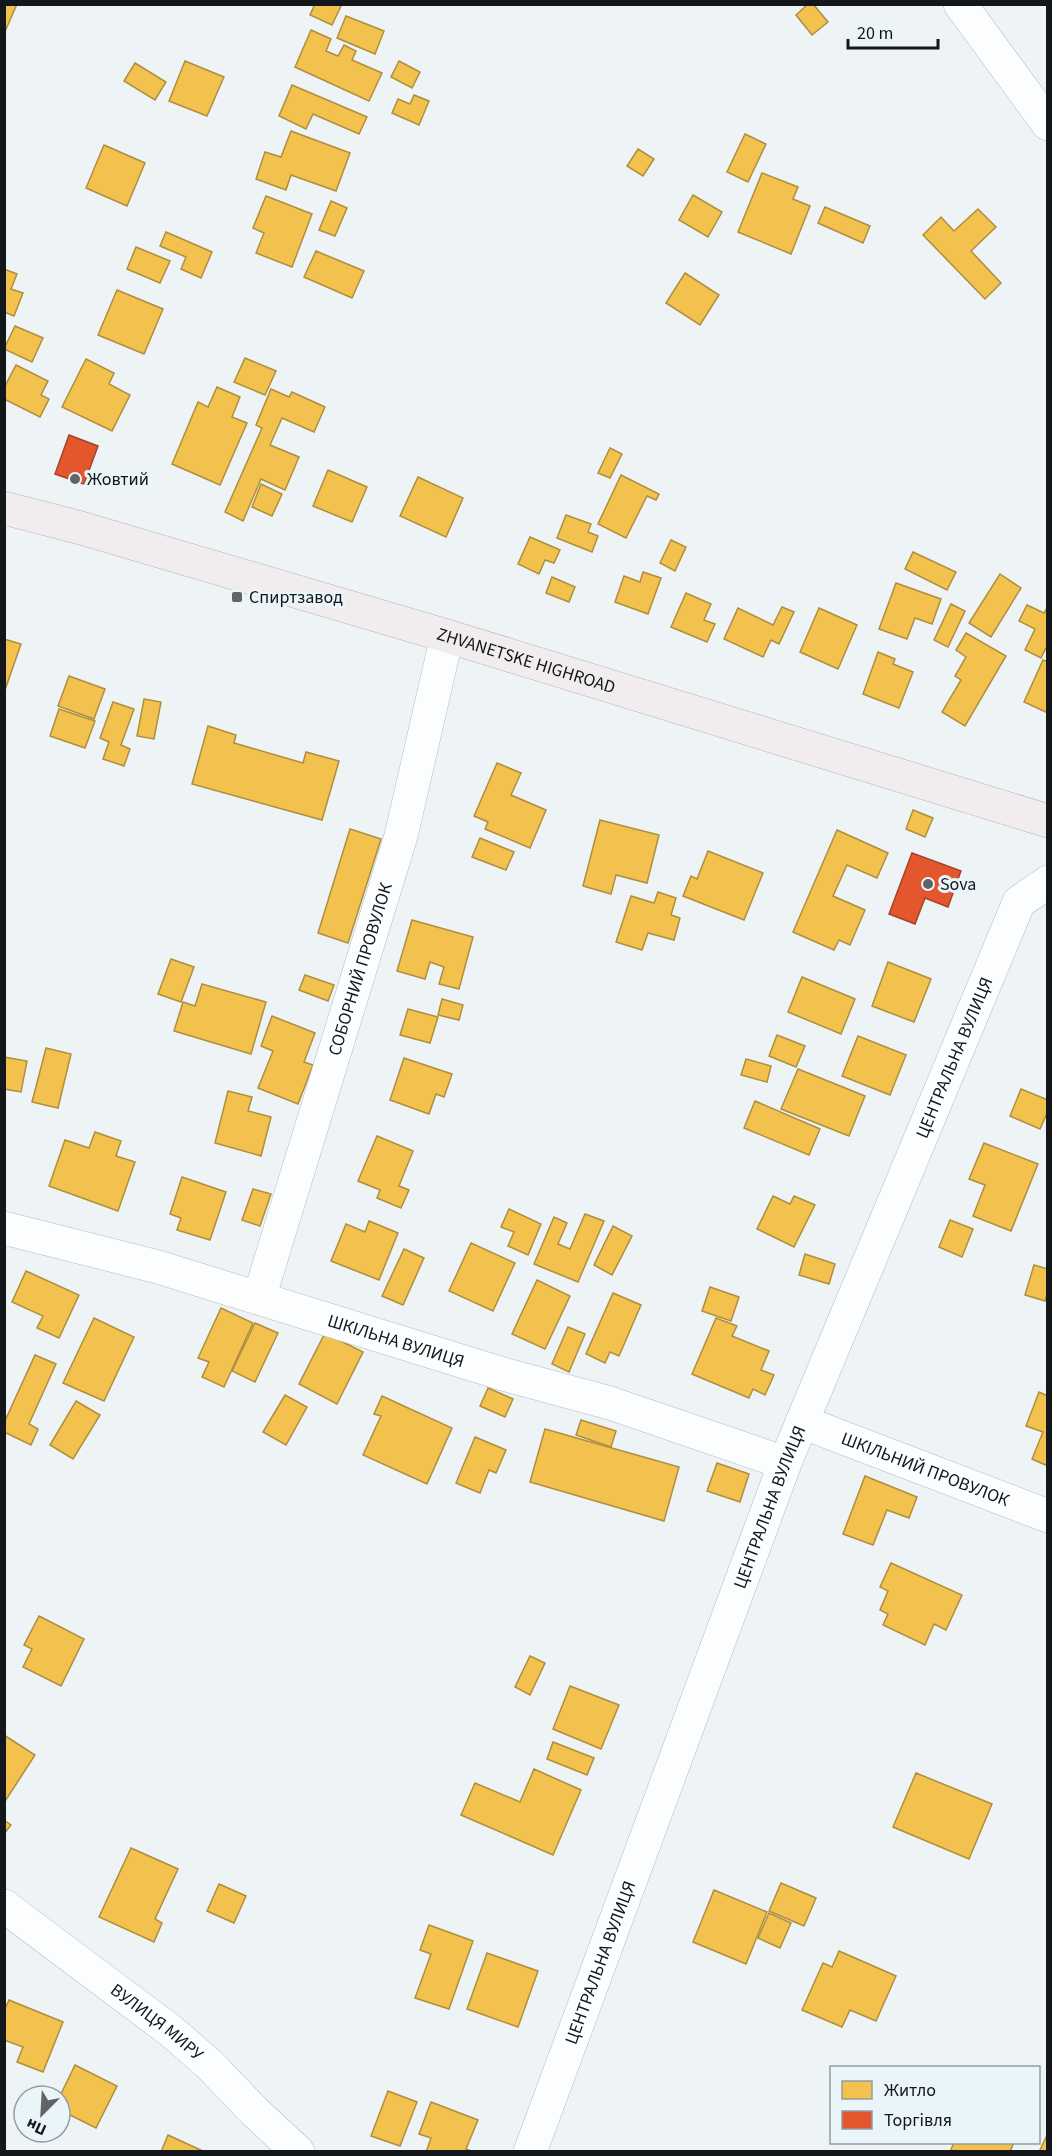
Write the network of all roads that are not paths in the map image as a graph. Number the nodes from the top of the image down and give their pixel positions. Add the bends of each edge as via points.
1 (960, 4) edge
2 (1047, 124) edge
3 (4, 508) edge
4 (447, 636) junction
5 (1047, 821) edge
6 (1047, 882) edge
7 (4, 1228) edge
8 (259, 1298) junction
9 (802, 1422) junction
10 (785, 1463) junction
11 (1047, 1516) edge
12 (4, 1906) edge
13 (298, 2151) edge
14 (530, 2151) edge

1 - 2 street
3 - 4 main road, ZHVANETSKE HIGHROAD
4 - 5 main road, ZHVANETSKE HIGHROAD
4 - 8 street, СОБОРНИЙ ПРОВУЛОК via 400,836
6 - 9 street, ЦЕНТРАЛЬНА ВУЛИЦЯ via 1019,902
7 - 8 street, ШКІЛЬНА ВУЛИЦЯ via 158,1267
8 - 10 street, ШКІЛЬНА ВУЛИЦЯ via 610,1403
9 - 10 street, ЦЕНТРАЛЬНА ВУЛИЦЯ
9 - 11 street, ШКІЛЬНИЙ ПРОВУЛОК
10 - 14 street, ЦЕНТРАЛЬНА ВУЛИЦЯ
12 - 13 street, ВУЛИЦЯ МИРУ via 171,2031

